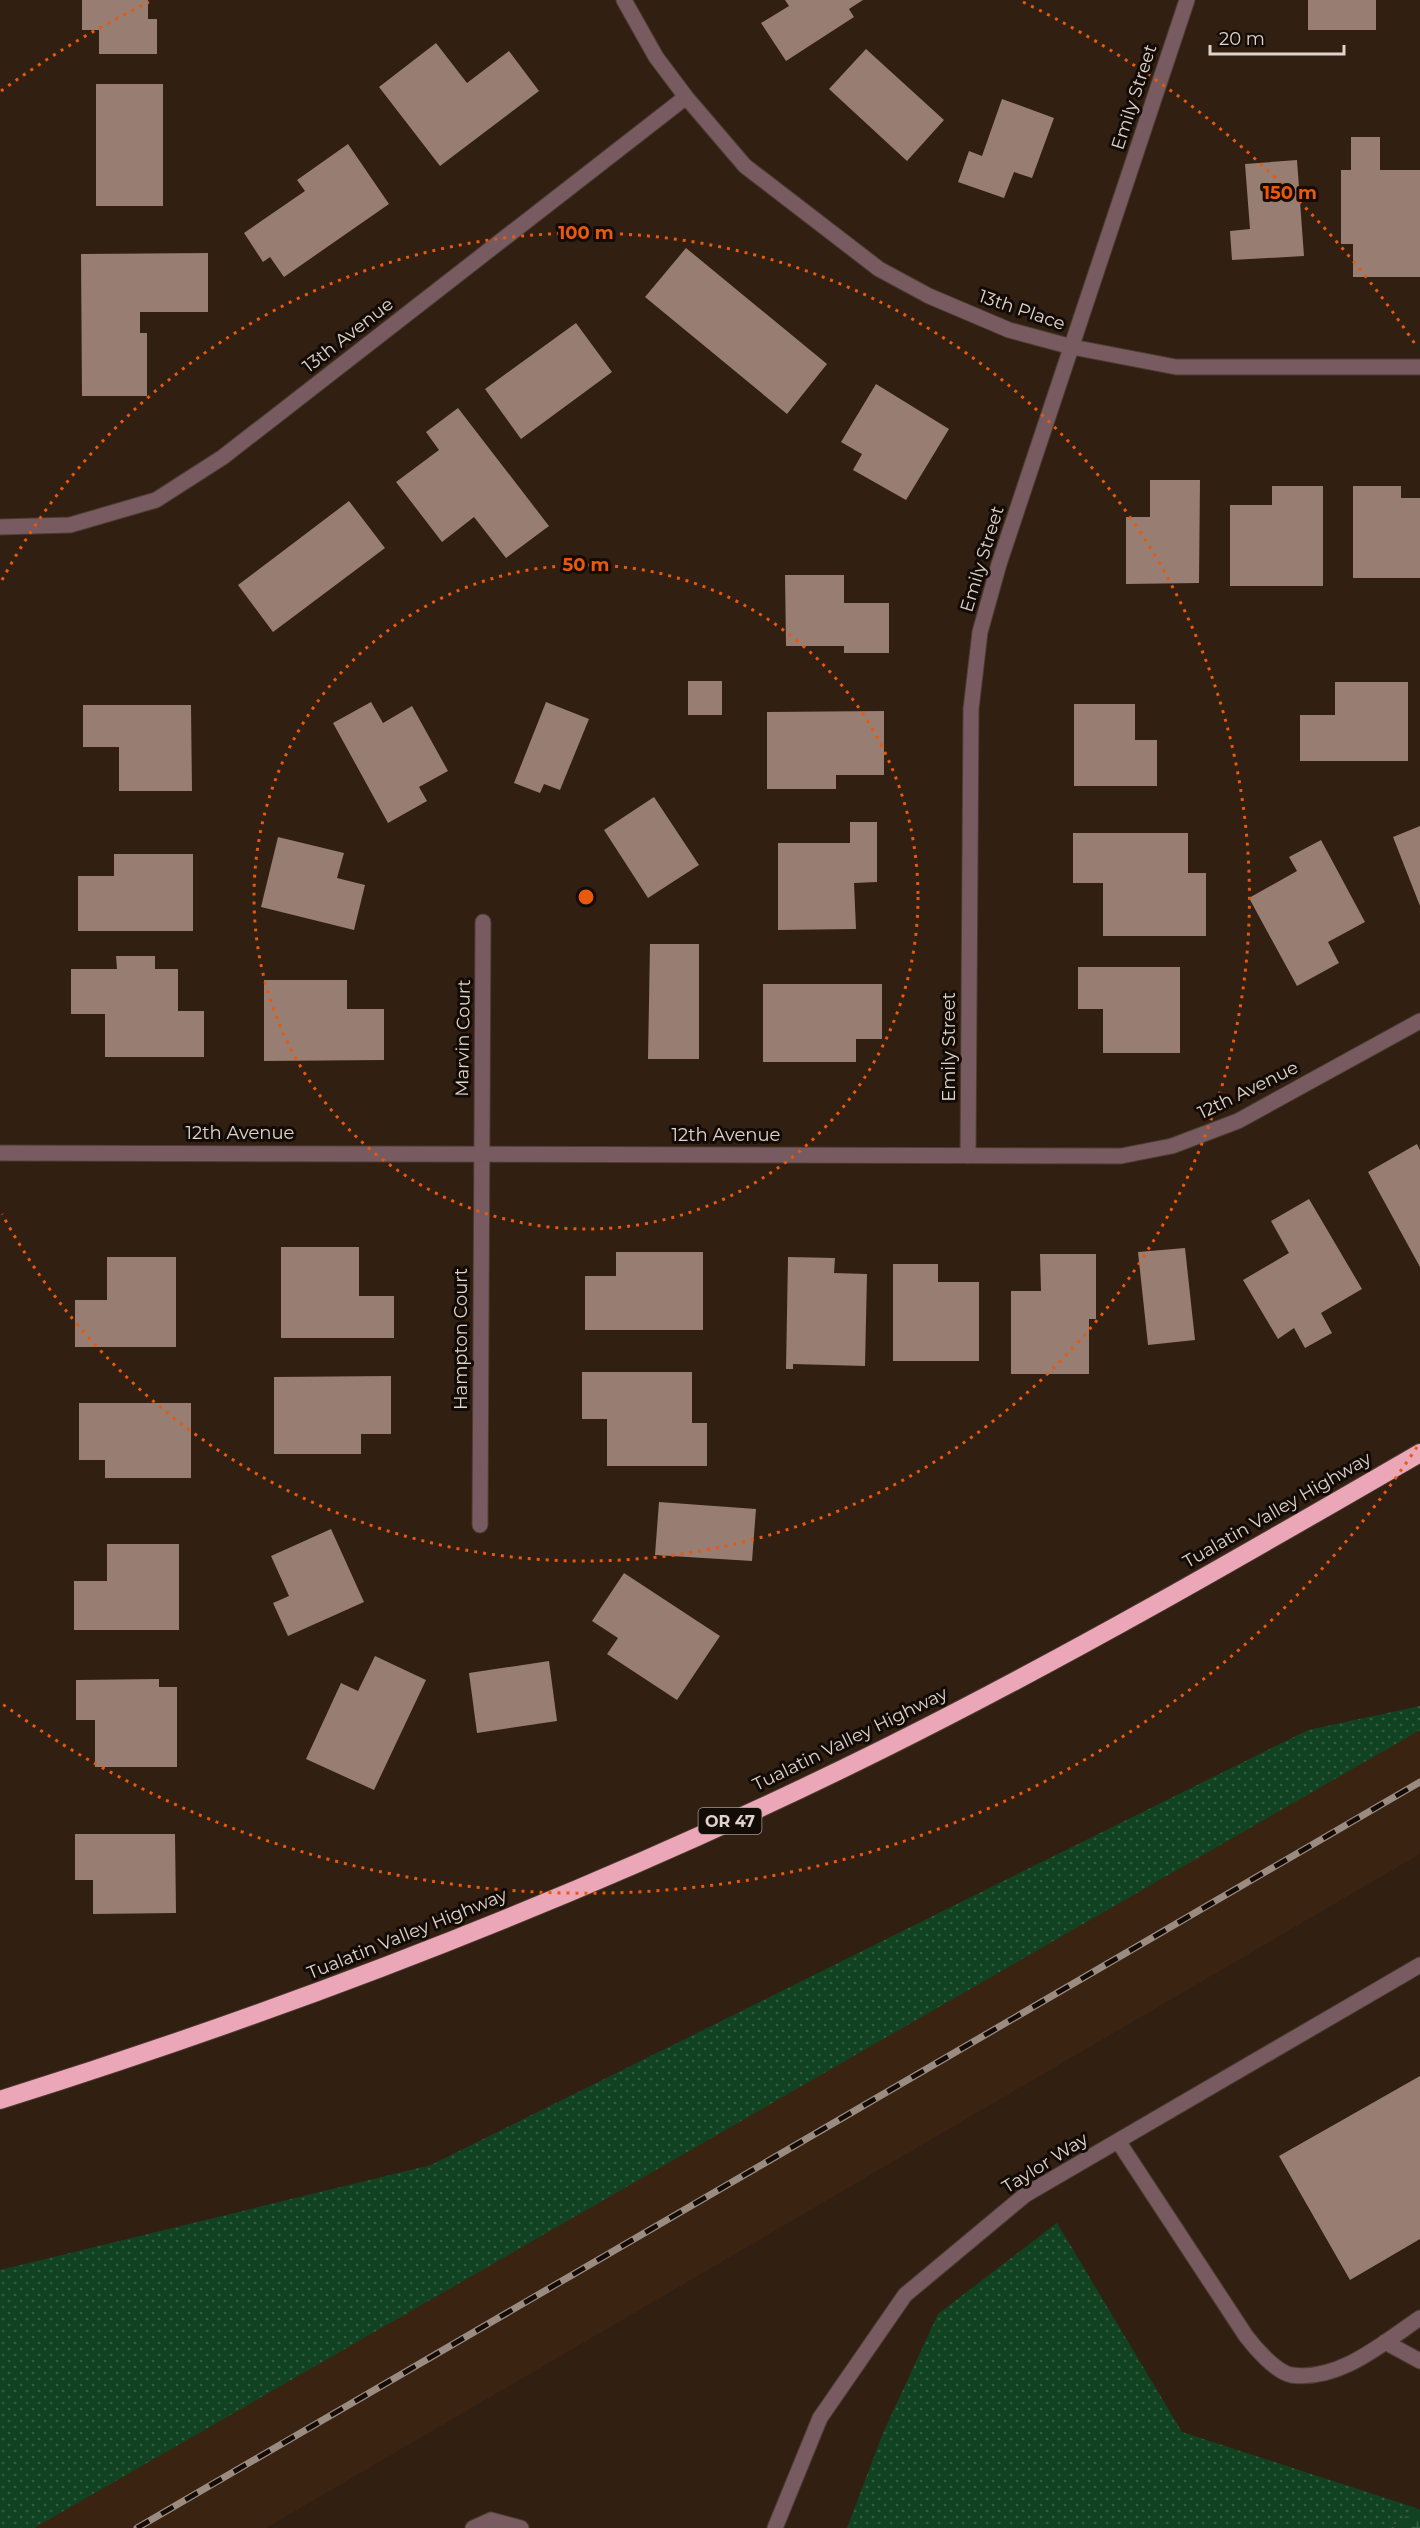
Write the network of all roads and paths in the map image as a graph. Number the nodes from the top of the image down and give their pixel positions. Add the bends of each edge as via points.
1 (624, 0) edge
2 (1187, 0) edge
3 (686, 97) junction
4 (1072, 347) junction
5 (1420, 367) edge
6 (0, 527) edge
7 (483, 922) dead end
8 (1420, 1021) edge
9 (0, 1153) edge
10 (481, 1153) junction
11 (968, 1156) junction
12 (1420, 1453) edge
13 (480, 1525) dead end
14 (1420, 1965) edge
15 (0, 2100) edge
16 (1118, 2141) junction
17 (1420, 2318) edge
18 (1385, 2342) junction
19 (1420, 2361) edge
20 (494, 2524) edge
21 (473, 2528) edge
22 (521, 2528) edge
23 (774, 2528) edge

1 - 3 street, 13th Place
2 - 4 street, Emily Street
3 - 4 street, 13th Place via 745,166 879,269 929,296 1009,330
3 - 6 street, 13th Avenue via 223,457 156,500 70,525
4 - 5 street, 13th Place via 1176,367
4 - 11 street, Emily Street via 980,632 972,709
7 - 10 street, Marvin Court
8 - 11 street, 12th Avenue via 1238,1121 1172,1146 1121,1156
9 - 10 street, 12th Avenue
10 - 11 street, 12th Avenue
10 - 13 street, Hampton Court
12 - 15 highway, Tualatin Valley Highway / OR 47 via 1104,1632 883,1749 740,1816 594,1881 319,1992
14 - 16 street, Taylor Way
16 - 18 street via 1259,2353 1290,2375 1326,2373 1351,2364
16 - 23 street, Taylor Way via 1025,2195 904,2295 820,2418
17 - 18 street
18 - 19 street
20 - 21 street
20 - 22 street

